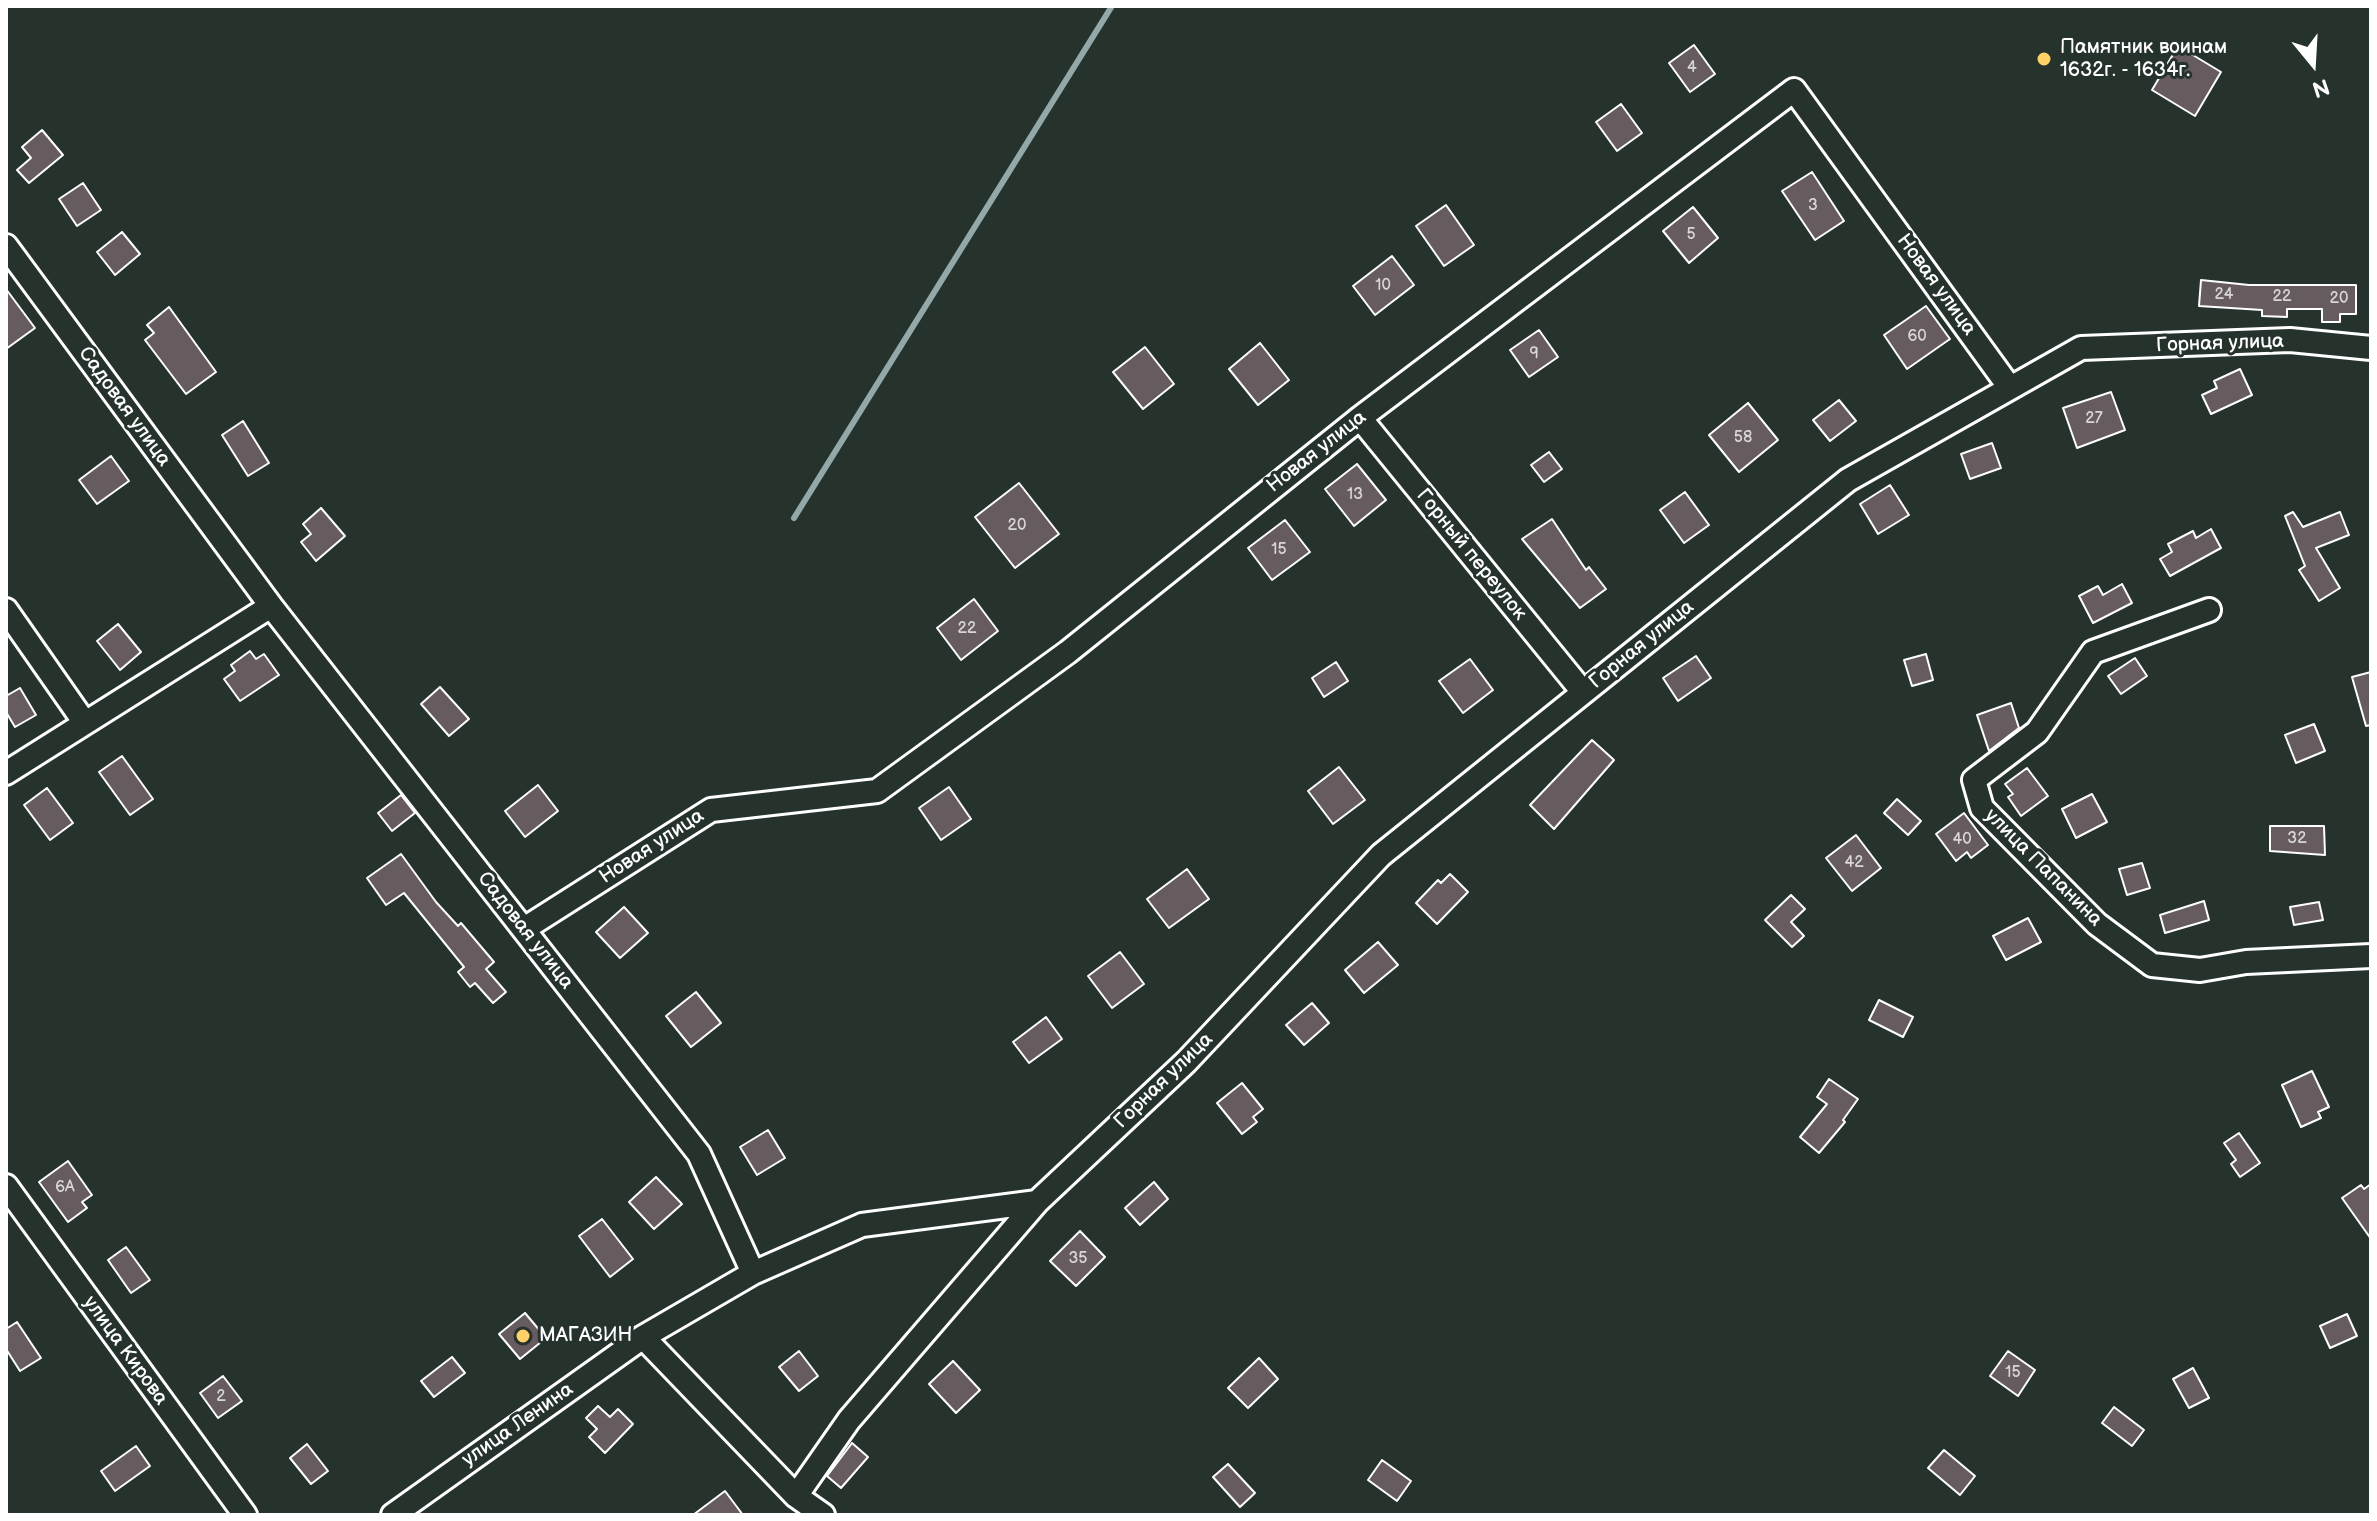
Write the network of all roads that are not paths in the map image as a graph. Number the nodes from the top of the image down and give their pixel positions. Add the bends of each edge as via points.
1 (6, 246) edge
2 (2371, 348) edge
3 (2004, 379) junction
4 (1360, 418) junction
5 (271, 606) junction
6 (6, 610) edge
7 (2209, 610) dead end
8 (1583, 692) junction
9 (85, 723) junction
10 (6, 773) edge
11 (524, 929) junction
12 (2371, 956) edge
13 (6, 1186) edge
14 (1037, 1202) junction
15 (753, 1273) junction
16 (643, 1337) junction
17 (796, 1496) junction
18 (245, 1515) edge
19 (393, 1515) edge
20 (823, 1515) edge

1 - 5 street, Садовая улица
2 - 3 street, Горная улица via 2290,340 2081,348
3 - 4 street, Новая улица via 1794,90
3 - 8 street, Горная улица via 1848,480
4 - 8 street, Горный переулок
4 - 11 street, Новая улица via 1068,652 877,791 711,810
5 - 9 street
5 - 11 street, Садовая улица
6 - 9 street
7 - 12 street, улица Папанина via 2093,652 2037,732 1974,780 1982,808 2097,924 2152,965 2200,970 2246,962
8 - 14 street, Горная улица via 1381,855 1186,1062
9 - 10 street
11 - 15 street, Садовая улица via 699,1154
13 - 18 street, улица Кирова
14 - 15 street, улица Ленина via 862,1225
14 - 17 street, Горная улица via 849,1420
15 - 16 street, улица Ленина
16 - 17 street
16 - 19 street, улица Ленина
17 - 20 street

